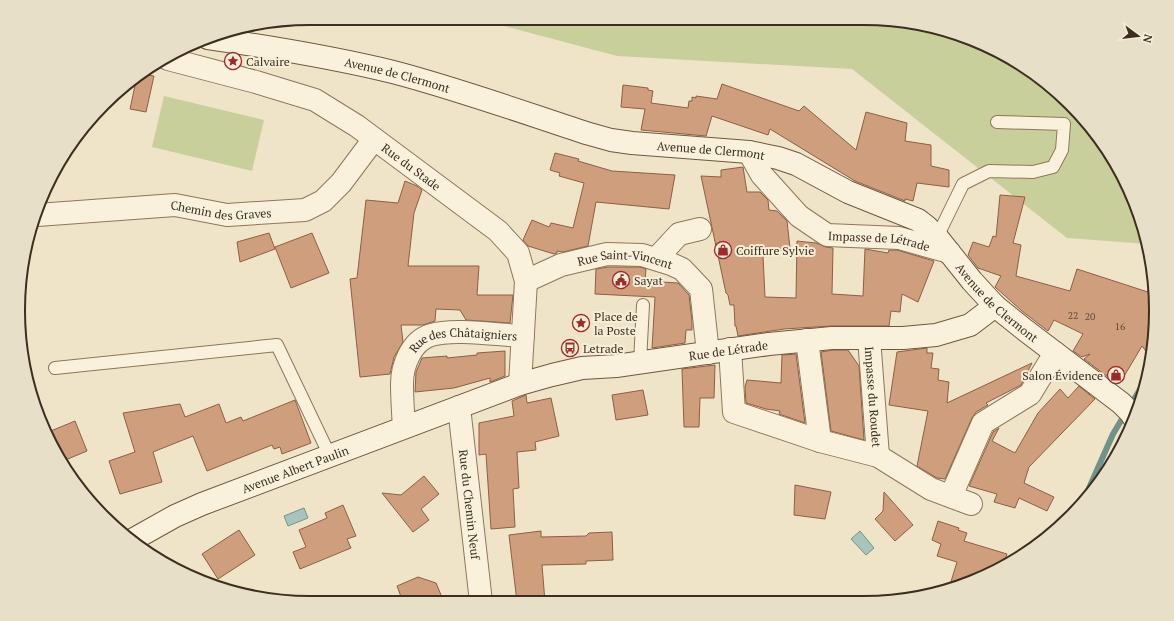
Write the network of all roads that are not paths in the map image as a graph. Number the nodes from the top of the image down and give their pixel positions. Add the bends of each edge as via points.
1 (219, 40) edge
2 (173, 60) edge
3 (997, 122) dead end
4 (374, 139) junction
5 (749, 152) junction
6 (42, 215) edge
7 (700, 229) dead end
8 (943, 245) junction
9 (656, 259) junction
10 (526, 280) junction
11 (643, 305) dead end
12 (995, 306) junction
13 (523, 336) junction
14 (869, 338) junction
15 (807, 340) junction
16 (730, 349) junction
17 (708, 353) junction
18 (1055, 353) junction
19 (640, 362) junction
20 (55, 368) dead end
21 (520, 384) junction
22 (459, 407) junction
23 (1127, 411) edge
24 (404, 427) junction
25 (820, 441) junction
26 (330, 456) junction
27 (878, 456) junction
28 (951, 496) junction
29 (971, 504) dead end
30 (137, 537) edge
31 (480, 596) edge

1 - 5 street, Avenue de Clermont via 393,72 611,140
2 - 4 street, Rue du Stade via 315,100
3 - 8 lane via 1064,124 1062,150 1053,167 1033,172 989,171 963,184
4 - 6 street, Chemin des Graves via 341,183 323,201 305,210 227,215 175,205
4 - 10 street, Rue du Stade via 498,231 518,253
5 - 8 street, Avenue de Clermont via 796,164 848,192 918,220
5 - 8 street, Impasse de Létrade via 762,175 799,216 827,235 899,238
7 - 9 street via 679,234
8 - 12 street, Avenue de Clermont
9 - 10 street, Rue Saint-Vincent via 642,255 607,254 561,265
9 - 17 street, Rue Saint-Vincent via 682,269 701,289
10 - 13 street, Rue du Stade
11 - 19 lane
12 - 14 street, Rue de Létrade via 970,325 942,334
12 - 18 street, Avenue de Clermont
13 - 21 street, Rue du Stade
13 - 24 street, Rue des Châtaigniers via 450,332 430,335 415,345 406,361 402,383
14 - 15 street, Rue de Létrade
14 - 27 street, Impasse du Roudet
15 - 16 street, Rue de Létrade
15 - 25 street
16 - 17 street, Rue de Létrade
16 - 25 street via 734,412
17 - 19 street, Rue de Létrade
18 - 23 street, Avenue de Clermont
18 - 28 street via 1030,394 983,423
19 - 21 street, Rue de Létrade via 582,368
20 - 26 lane via 277,345
21 - 22 street, Rue de Létrade
22 - 24 street, Avenue Albert Paulin
22 - 31 street, Rue du Chemin Neuf
24 - 26 street, Avenue Albert Paulin
25 - 27 street
26 - 30 street, Avenue Albert Paulin via 202,504
27 - 28 street via 931,489
28 - 29 street

